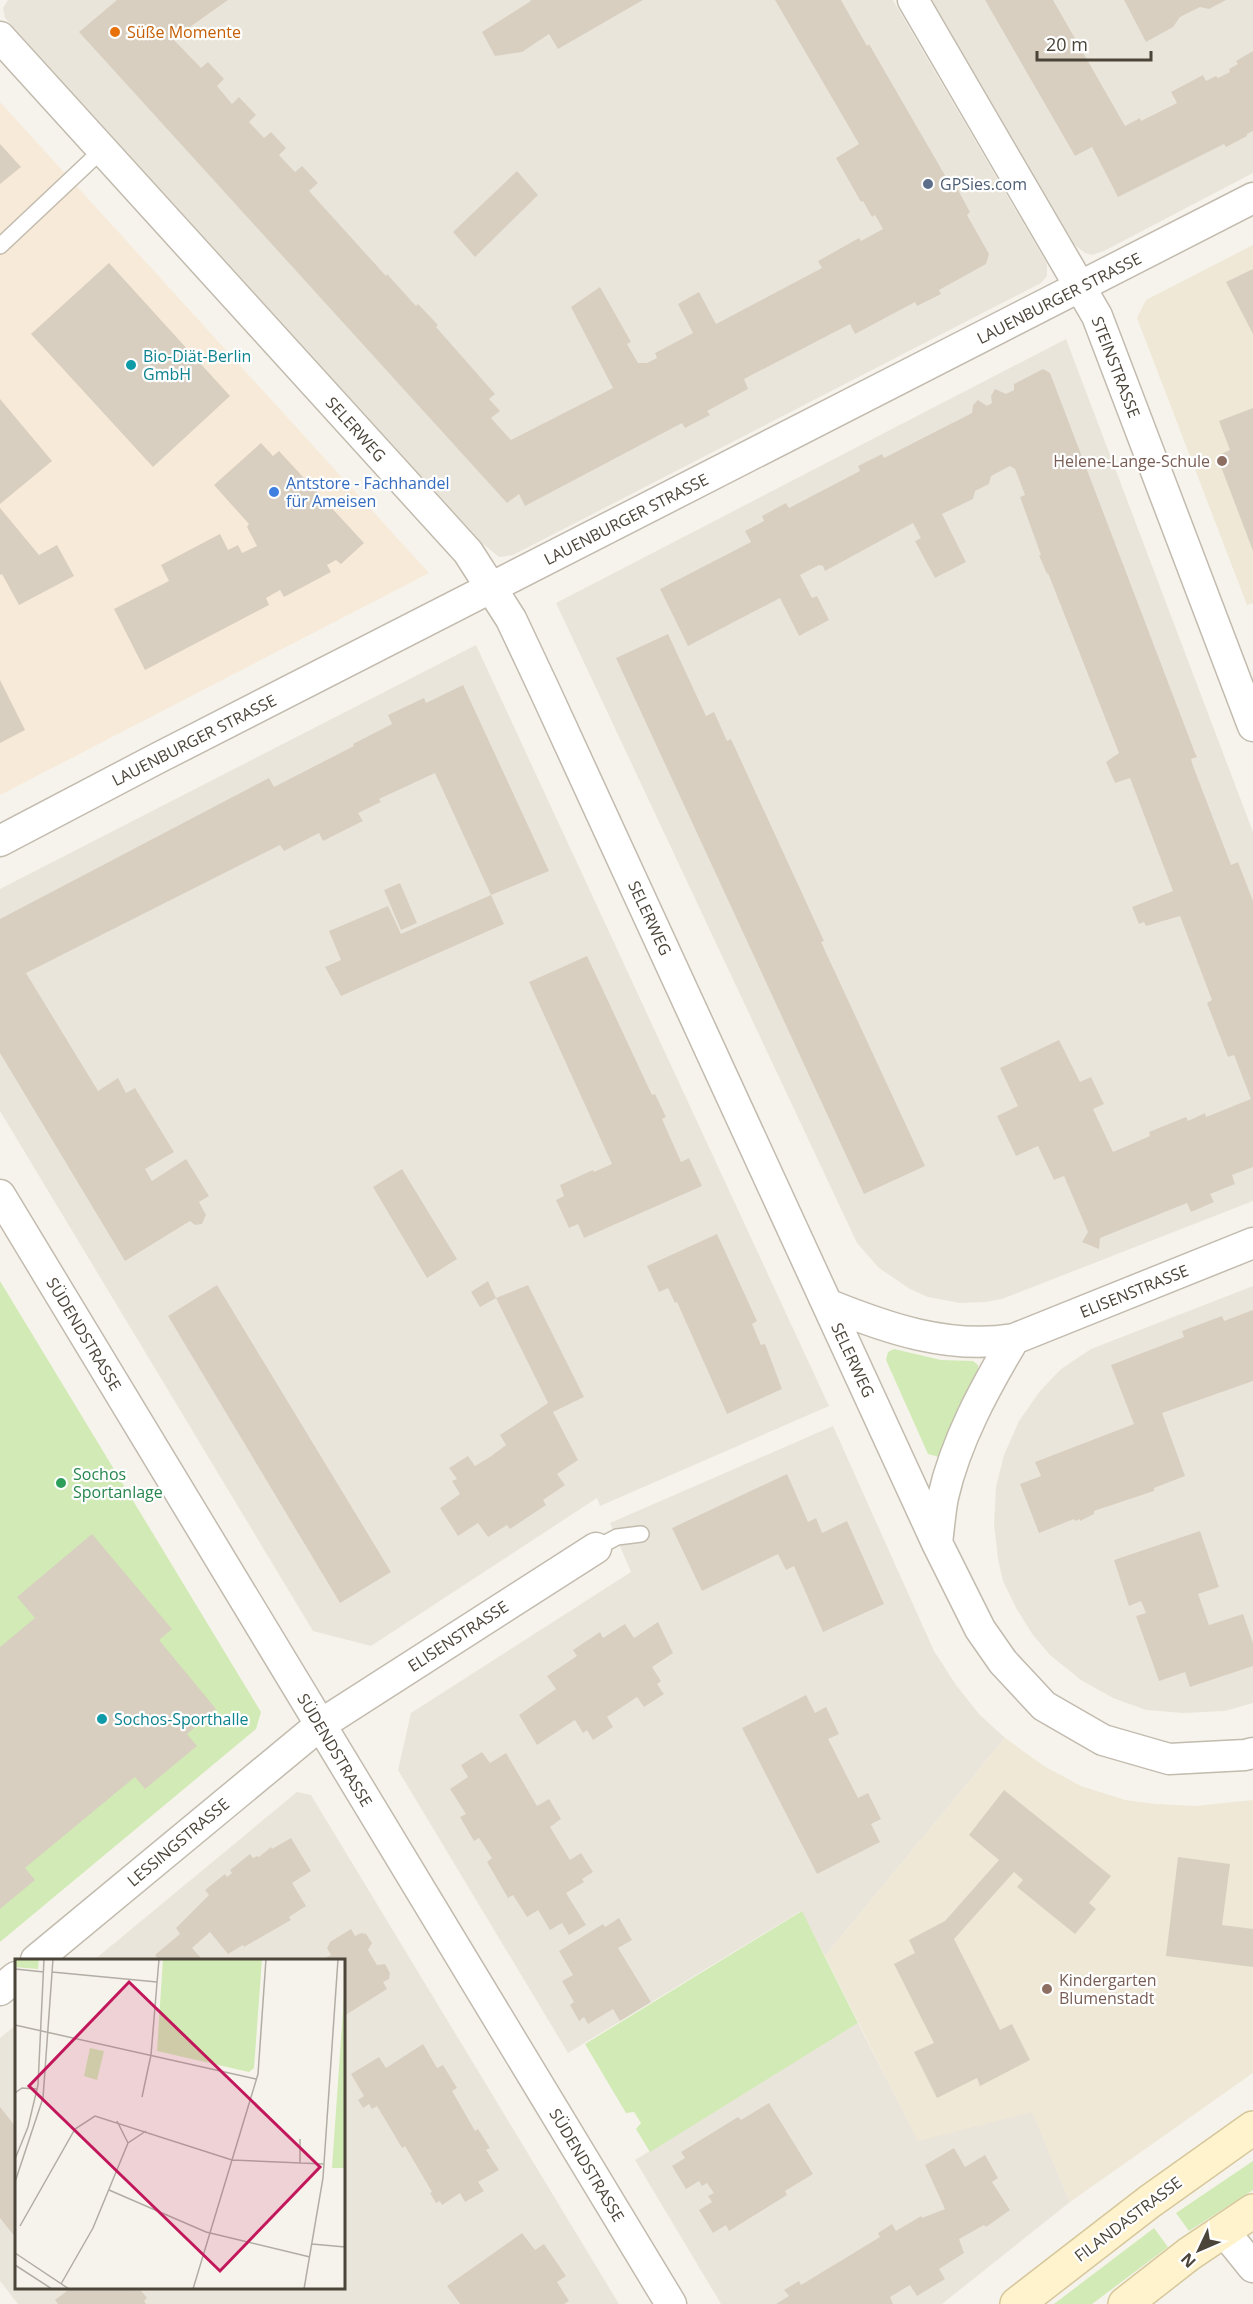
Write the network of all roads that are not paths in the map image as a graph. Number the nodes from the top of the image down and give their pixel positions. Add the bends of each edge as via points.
1 (913, 0) edge
2 (0, 38) edge
3 (102, 150) junction
4 (1253, 198) edge
5 (0, 246) edge
6 (1081, 286) junction
7 (493, 588) junction
8 (1253, 726) edge
9 (0, 841) edge
10 (0, 1195) edge
11 (1253, 1243) edge
12 (827, 1304) junction
13 (1014, 1338) junction
14 (641, 1534) dead end
15 (937, 1543) junction
16 (596, 1548) joint
17 (320, 1725) junction
18 (1253, 1753) edge
19 (37, 1959) edge
20 (15, 1978) edge
21 (0, 1990) edge
22 (1247, 2132) edge
23 (1253, 2211) edge
24 (1223, 2230) junction
25 (1253, 2267) edge
26 (672, 2304) edge
27 (1017, 2304) edge
28 (1125, 2304) edge

1 - 6 street, STEINSTRASSE
2 - 3 street, SELERWEG
3 - 5 lane
3 - 7 street, SELERWEG via 468,552
4 - 6 street, LAUENBURGER STRASSE
6 - 7 street, LAUENBURGER STRASSE
6 - 8 street, STEINSTRASSE via 1103,332
7 - 9 street, LAUENBURGER STRASSE
7 - 12 street, SELERWEG via 549,699
10 - 17 street, SÜDENDSTRASSE
11 - 13 street, ELISENSTRASSE
12 - 13 street, ELISENSTRASSE via 873,1323 955,1342 989,1343
12 - 15 street, SELERWEG
13 - 15 street via 972,1413 943,1497
14 - 16 lane via 617,1536
15 - 18 street, SELERWEG via 980,1629 1003,1662 1044,1706 1103,1740 1170,1759
16 - 17 street, ELISENSTRASSE
17 - 19 street, LESSINGSTRASSE
17 - 26 street, SÜDENDSTRASSE
20 - 21 street
22 - 27 main road, FILANDASTRASSE
23 - 24 main road
24 - 25 street
24 - 28 main road

